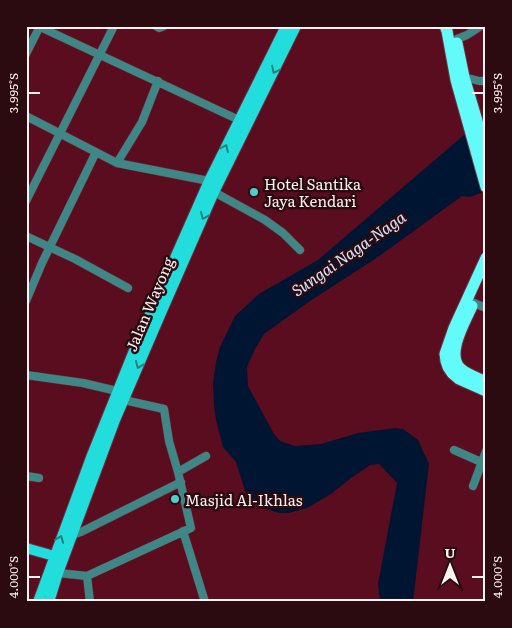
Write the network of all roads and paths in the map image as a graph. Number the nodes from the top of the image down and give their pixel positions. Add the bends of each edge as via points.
1 (39, 26) edge
2 (114, 26) edge
3 (156, 26) edge
4 (164, 26) edge
5 (286, 26) edge
6 (296, 26) edge
7 (445, 26) edge
8 (454, 26) edge
9 (481, 26) edge
10 (456, 39) junction
11 (26, 54) edge
12 (99, 54) junction
13 (464, 78) junction
14 (158, 81) junction
15 (486, 81) edge
16 (26, 116) edge
17 (239, 120) junction
18 (474, 127) junction
19 (60, 134) junction
20 (486, 151) edge
21 (96, 152) junction
22 (117, 163) junction
23 (209, 181) junction
24 (486, 187) edge
25 (214, 192) junction
26 (26, 201) edge
27 (26, 236) edge
28 (49, 248) junction
29 (300, 250) dead end
30 (486, 258) edge
31 (486, 275) edge
32 (128, 288) dead end
33 (26, 301) edge
34 (470, 301) junction
35 (486, 308) edge
36 (26, 375) edge
37 (486, 382) edge
38 (117, 391) junction
39 (486, 391) edge
40 (124, 400) junction
41 (454, 450) dead end
42 (486, 451) edge
43 (206, 456) dead end
44 (481, 462) junction
45 (178, 472) junction
46 (26, 476) edge
47 (39, 478) dead end
48 (181, 482) junction
49 (473, 486) dead end
50 (183, 531) junction
51 (72, 535) junction
52 (26, 548) edge
53 (26, 555) edge
54 (51, 559) junction
55 (58, 573) junction
56 (87, 576) junction
57 (38, 602) edge
58 (49, 602) edge
59 (90, 602) edge
60 (205, 602) edge

1 - 11 street
1 - 12 street
2 - 12 street
3 - 4 street
5 - 17 main road, Jalan Wayong
6 -> 25 main road, Jalan Wayong
7 - 18 highway via 458,86
8 - 10 highway
9 - 10 street
10 - 13 highway
12 - 14 street
12 - 19 street
13 - 15 street
13 - 18 highway
14 - 17 street
14 - 22 street via 142,122
16 - 19 street
23 -> 17 main road, Jalan Wayong
18 - 20 highway
18 - 24 highway
19 - 21 street
19 - 26 street
21 - 22 street
21 - 28 street
22 - 23 street
23 - 38 main road, Jalan Wayong
25 - 29 street via 265,220
25 -> 40 main road, Jalan Wayong
27 - 28 street
28 - 32 street
28 - 33 street
30 - 34 highway
31 - 34 highway
34 - 35 street
34 - 37 highway via 454,357 463,371
34 - 39 highway via 447,345 446,361 452,374
36 - 38 street
54 -> 38 main road, Jalan Wayong
40 - 45 street via 164,409
40 - 51 main road, Jalan Wayong
41 - 44 street
42 - 44 street
43 - 45 street
44 - 49 street
45 - 48 street
46 - 47 street
48 - 50 street via 191,528
48 - 51 street
50 - 56 street
50 - 60 street
51 - 55 main road, Jalan Wayong
52 - 54 main road
53 - 54 main road
54 - 57 main road, Jalan Wayong
55 - 56 street
55 - 58 main road, Jalan Wayong
56 - 59 street

